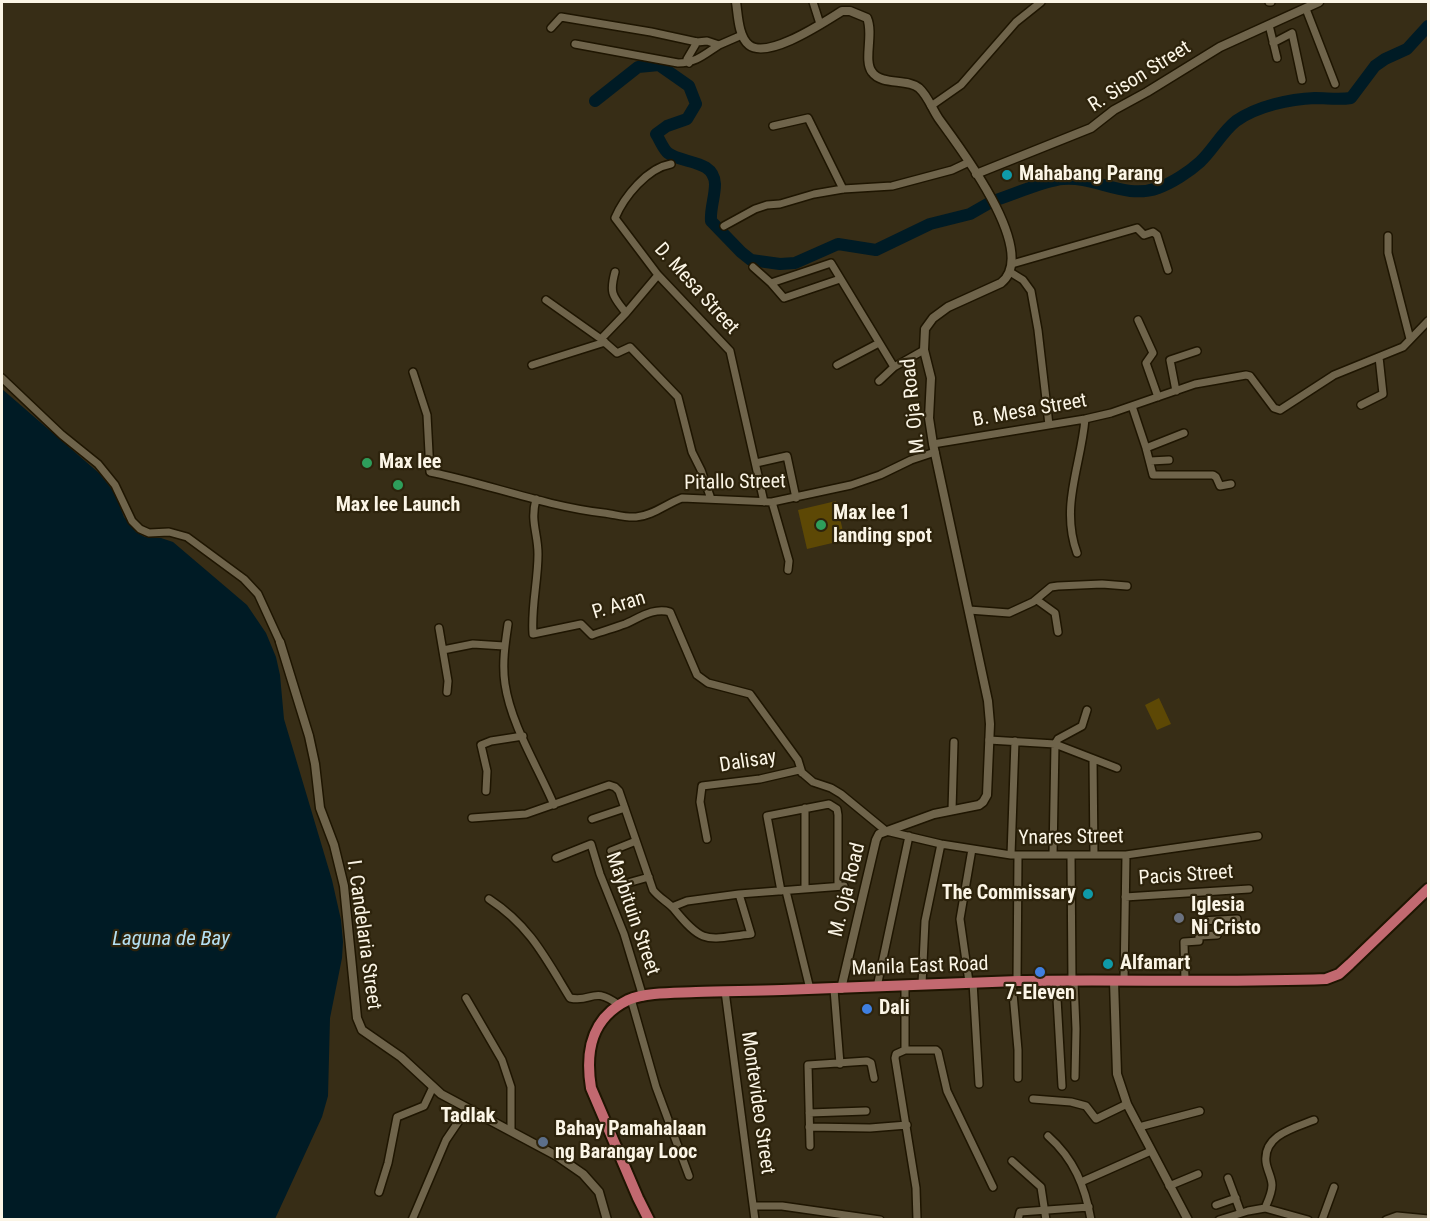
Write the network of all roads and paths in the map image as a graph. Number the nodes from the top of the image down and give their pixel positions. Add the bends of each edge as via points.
1 (736, 2) edge
2 (813, 2) edge
3 (1041, 2) edge
4 (1319, 2) edge
5 (1306, 9) junction
6 (820, 24) junction
7 (1269, 24) junction
8 (551, 28) dead end
9 (742, 35) junction
10 (697, 42) junction
11 (1273, 43) junction
12 (575, 44) dead end
13 (719, 45) junction
14 (1277, 58) dead end
15 (689, 63) junction
16 (1302, 80) dead end
17 (1335, 84) dead end
18 (931, 106) junction
19 (773, 126) dead end
20 (969, 162) junction
21 (671, 165) dead end
22 (976, 174) junction
23 (843, 189) junction
24 (724, 226) dead end
25 (1388, 236) dead end
26 (753, 267) dead end
27 (1011, 268) junction
28 (1168, 270) dead end
29 (615, 272) dead end
30 (658, 276) junction
31 (840, 279) junction
32 (771, 283) junction
33 (546, 300) dead end
34 (626, 313) junction
35 (1138, 320) dead end
36 (1428, 321) edge
37 (1410, 339) junction
38 (603, 340) junction
39 (879, 343) junction
40 (924, 350) junction
41 (1197, 351) dead end
42 (1379, 357) junction
43 (532, 365) dead end
44 (837, 365) dead end
45 (894, 367) junction
46 (413, 372) dead end
47 (2, 378) edge
48 (879, 381) dead end
49 (1176, 391) junction
50 (1158, 397) junction
51 (1361, 405) dead end
52 (1132, 406) junction
53 (1085, 419) junction
54 (1049, 425) junction
55 (1184, 433) dead end
56 (934, 448) junction
57 (1146, 448) junction
58 (1169, 460) dead end
59 (1150, 461) junction
60 (756, 463) junction
61 (1231, 484) dead end
62 (796, 498) junction
63 (536, 499) junction
64 (711, 499) junction
65 (764, 502) junction
66 (772, 502) junction
67 (1077, 553) dead end
68 (788, 570) dead end
69 (1127, 586) dead end
70 (1037, 600) junction
71 (969, 610) junction
72 (508, 624) dead end
73 (439, 628) dead end
74 (1058, 632) dead end
75 (280, 642) joint
76 (504, 646) junction
77 (442, 650) junction
78 (447, 692) dead end
79 (1087, 710) dead end
80 (523, 736) junction
81 (989, 740) junction
82 (1015, 741) junction
83 (954, 742) dead end
84 (1055, 744) junction
85 (1093, 759) junction
86 (1117, 768) dead end
87 (801, 772) junction
88 (486, 791) dead end
89 (554, 806) junction
90 (625, 808) junction
91 (805, 808) junction
92 (952, 810) junction
93 (472, 818) dead end
94 (592, 819) dead end
95 (886, 831) junction
96 (909, 836) junction
97 (1258, 836) dead end
98 (707, 838) dead end
99 (636, 841) junction
100 (941, 844) junction
101 (972, 849) junction
102 (611, 851) dead end
103 (1015, 855) junction
104 (1053, 855) junction
105 (1094, 855) junction
106 (1126, 855) junction
107 (1071, 856) junction
108 (555, 858) dead end
109 (648, 877) junction
110 (624, 884) dead end
111 (805, 889) junction
112 (1249, 889) dead end
113 (1428, 889) edge
114 (784, 891) junction
115 (739, 894) junction
116 (1125, 897) junction
117 (489, 899) dead end
118 (672, 906) junction
119 (1237, 919) dead end
120 (1216, 935) dead end
121 (1199, 938) junction
122 (1056, 981) junction
123 (1073, 981) junction
124 (1119, 981) junction
125 (1185, 981) junction
126 (971, 982) junction
127 (1014, 982) junction
128 (922, 984) junction
129 (905, 985) junction
130 (877, 987) junction
131 (810, 989) junction
132 (837, 989) junction
133 (725, 992) junction
134 (643, 997) junction
135 (466, 998) dead end
136 (631, 999) junction
137 (620, 1005) junction
138 (904, 1050) junction
139 (840, 1064) junction
140 (1075, 1077) dead end
141 (874, 1078) dead end
142 (1018, 1078) dead end
143 (979, 1084) dead end
144 (1062, 1086) dead end
145 (434, 1087) junction
146 (1033, 1099) dead end
147 (1127, 1104) junction
148 (466, 1109) junction
149 (866, 1111) dead end
150 (1200, 1111) dead end
151 (809, 1113) junction
152 (1314, 1120) dead end
153 (907, 1125) junction
154 (809, 1127) junction
155 (1139, 1127) junction
156 (511, 1131) junction
157 (1048, 1136) dead end
158 (810, 1146) dead end
159 (1151, 1151) junction
160 (1012, 1161) dead end
161 (1198, 1174) dead end
162 (689, 1176) dead end
163 (1228, 1178) dead end
164 (1081, 1182) junction
165 (1169, 1186) junction
166 (993, 1187) dead end
167 (1334, 1187) dead end
168 (379, 1192) dead end
169 (1236, 1198) junction
170 (1216, 1205) dead end
171 (754, 1206) junction
172 (1089, 1207) junction
173 (1265, 1208) junction
174 (1045, 1210) junction
175 (1241, 1213) junction
176 (847, 1217) edge
177 (1186, 1219) edge
178 (1428, 1219) edge
179 (412, 1220) edge
180 (607, 1220) edge
181 (649, 1220) edge
182 (755, 1220) edge
183 (880, 1220) edge
184 (917, 1220) edge
185 (1018, 1220) edge
186 (1046, 1220) edge
187 (1091, 1220) edge
188 (1219, 1220) edge
189 (1308, 1220) edge
190 (1322, 1220) edge
191 (1386, 1220) edge

1 - 9 street
2 - 6 street
3 - 18 street via 1008,29 961,85
4 - 5 street, R. Sison Street
5 - 7 street, R. Sison Street
5 - 17 street
6 - 9 street via 783,44 762,50 750,46
6 - 18 street via 842,11 867,18 869,63 874,74 915,85
7 - 11 street
7 - 22 street, R. Sison Street via 1204,56 1113,110 1091,128
8 - 10 street via 561,17
9 - 13 street
10 - 13 street
10 - 15 street via 687,59
11 - 14 street
11 - 16 street via 1292,33
12 - 15 street
13 - 15 street
18 - 20 street
19 - 23 street via 808,118
20 - 22 street
20 - 23 street via 892,186
21 - 30 street, D. Mesa Street via 646,177 615,218
22 - 27 street via 1005,225
23 - 24 street via 755,209
25 - 37 street via 1388,254
26 - 32 street
27 - 28 street via 1137,228 1144,235 1157,235
27 - 40 street, M. Oja Road via 1008,278 1001,283 933,318 925,329
27 - 54 street via 1031,291
29 - 34 street via 612,294
30 - 34 street
30 - 60 street, D. Mesa Street via 730,351
31 - 32 street via 784,298
31 - 32 street via 831,263
31 - 39 street
33 - 38 street
34 - 38 street
35 - 50 street via 1153,353 1146,363
36 - 37 street
37 - 42 street via 1403,347
38 - 43 street
38 - 64 street via 617,352 630,347 678,397 692,452
39 - 44 street
39 - 45 street
40 - 45 street
40 - 56 street, M. Oja Road via 931,378 929,418
41 - 49 street via 1170,360
42 - 49 street, B. Mesa Street via 1334,375 1280,410 1246,375
42 - 51 street via 1383,394
45 - 48 street
46 - 63 street, Pitallo Street via 427,415 430,472
47 - 75 street via 98,464 115,485 140,530 188,537 244,579 258,594
49 - 50 street, B. Mesa Street
50 - 52 street, B. Mesa Street
52 - 53 street, B. Mesa Street
52 - 57 street
53 - 54 street, B. Mesa Street
53 - 67 street via 1070,502 1069,520
54 - 56 street, B. Mesa Street
55 - 57 street
56 - 62 street, Pitallo Street via 861,482
56 - 71 street, M. Oja Road
57 - 59 street
58 - 59 street
59 - 61 street via 1153,475 1213,476 1221,486
60 - 62 street via 787,456
60 - 65 street, D. Mesa Street
62 - 66 street, Pitallo Street
63 - 64 street, Pitallo Street via 584,511 635,517 682,498
63 - 87 street, P. Aran via 533,512 538,554 531,615 533,634 581,624 592,635 648,613 670,612 697,675 708,683 750,694 798,760
64 - 65 street, Pitallo Street
65 - 66 street, Pitallo Street
66 - 68 street via 789,561
69 - 70 street via 1058,586 1047,589
70 - 71 street via 1009,613
70 - 74 street via 1055,613
71 - 81 street, M. Oja Road via 988,700
72 - 76 street
73 - 77 street
75 - 145 street, I. Candelaria Street via 309,736 320,808 344,885 357,1018 362,1030 401,1057
76 - 77 street via 473,644
76 - 80 street via 505,686
77 - 78 street
79 - 84 street via 1082,726
80 - 88 street via 481,745 488,771
80 - 89 street
81 - 82 street
81 - 92 street, M. Oja Road via 988,791 983,802
82 - 84 street
82 - 103 street
83 - 92 street
84 - 85 street
84 - 104 street
85 - 86 street
85 - 105 street
87 - 95 street via 841,794
87 - 98 street, Dalisay via 702,786 700,802
89 - 90 street via 609,785 619,791
89 - 93 street via 526,814
90 - 94 street
90 - 99 street
91 - 111 street
91 - 111 street via 829,804 837,810 841,886
91 - 114 street via 767,816
92 - 95 street, M. Oja Road
95 - 96 street, Ynares Street
95 - 132 street, M. Oja Road via 876,840
96 - 100 street, Ynares Street
96 - 130 street
97 - 106 street, Ynares Street
99 - 102 street
99 - 109 street
100 - 101 street, Ynares Street
100 - 128 street via 925,921
101 - 103 street, Ynares Street
101 - 126 street via 960,919
103 - 104 street, Ynares Street
103 - 127 street
104 - 107 street, Ynares Street
105 - 106 street, Ynares Street
105 - 107 street, Ynares Street
106 - 116 street
107 - 123 street
108 - 134 street, Maybituin Street via 591,844
109 - 110 street
109 - 118 street via 659,898
111 - 114 street
112 - 116 street, Pacis Street
113 - 125 main road, Manila East Road via 1339,974 1326,979
114 - 115 street
114 - 131 street
115 - 118 street
115 - 118 street via 751,934 708,939 685,923
116 - 124 street
117 - 137 street via 510,913 532,938 570,998 597,994
119 - 121 street via 1201,921
120 - 121 street
121 - 125 street via 1184,942
122 - 123 main road, Manila East Road
122 - 127 main road, Manila East Road
122 - 144 street
123 - 124 main road, Manila East Road
123 - 140 street
124 - 125 main road, Manila East Road
124 - 147 street via 1117,1074
126 - 127 main road, Manila East Road
126 - 128 main road, Manila East Road
126 - 143 street
127 - 142 street
128 - 129 main road, Manila East Road
129 - 130 main road, Manila East Road
129 - 138 street
130 - 132 main road, Manila East Road
131 - 132 main road, Manila East Road
131 - 133 main road, Manila East Road
132 - 139 street
133 - 134 main road, Manila East Road
133 - 171 street, Montevideo Street
134 - 136 main road, Manila East Road
135 - 156 street via 502,1060 512,1087
136 - 137 main road, Manila East Road
136 - 162 street via 656,1087
137 - 181 main road, Manila East Road via 601,1021 592,1040 588,1058 591,1088
138 - 153 street via 896,1058
138 - 166 street via 938,1052 947,1091
139 - 141 street via 867,1061
139 - 151 street via 808,1065
145 - 148 street, I. Candelaria Street
145 - 168 street via 424,1107 397,1117
146 - 147 street via 1086,1106 1096,1119
147 - 155 street
148 - 156 street, I. Candelaria Street
148 - 179 street via 446,1140
149 - 151 street
150 - 155 street
151 - 154 street
152 - 173 street via 1291,1129 1267,1147 1272,1187
153 - 154 street
153 - 184 street
154 - 158 street
155 - 159 street
156 - 180 street, I. Candelaria Street via 583,1174 598,1192
157 - 164 street via 1071,1161
159 - 164 street
159 - 165 street
160 - 174 street via 1041,1187
161 - 165 street
163 - 169 street
164 - 172 street
165 - 177 street
167 - 190 street
169 - 170 street
169 - 175 street
171 - 176 street via 782,1206
171 - 182 street, Montevideo Street
172 - 174 street
172 - 187 street
173 - 175 street
173 - 189 street
174 - 185 street via 1020,1212
174 - 186 street
175 - 188 street
176 - 183 street
178 - 191 street via 1397,1216

